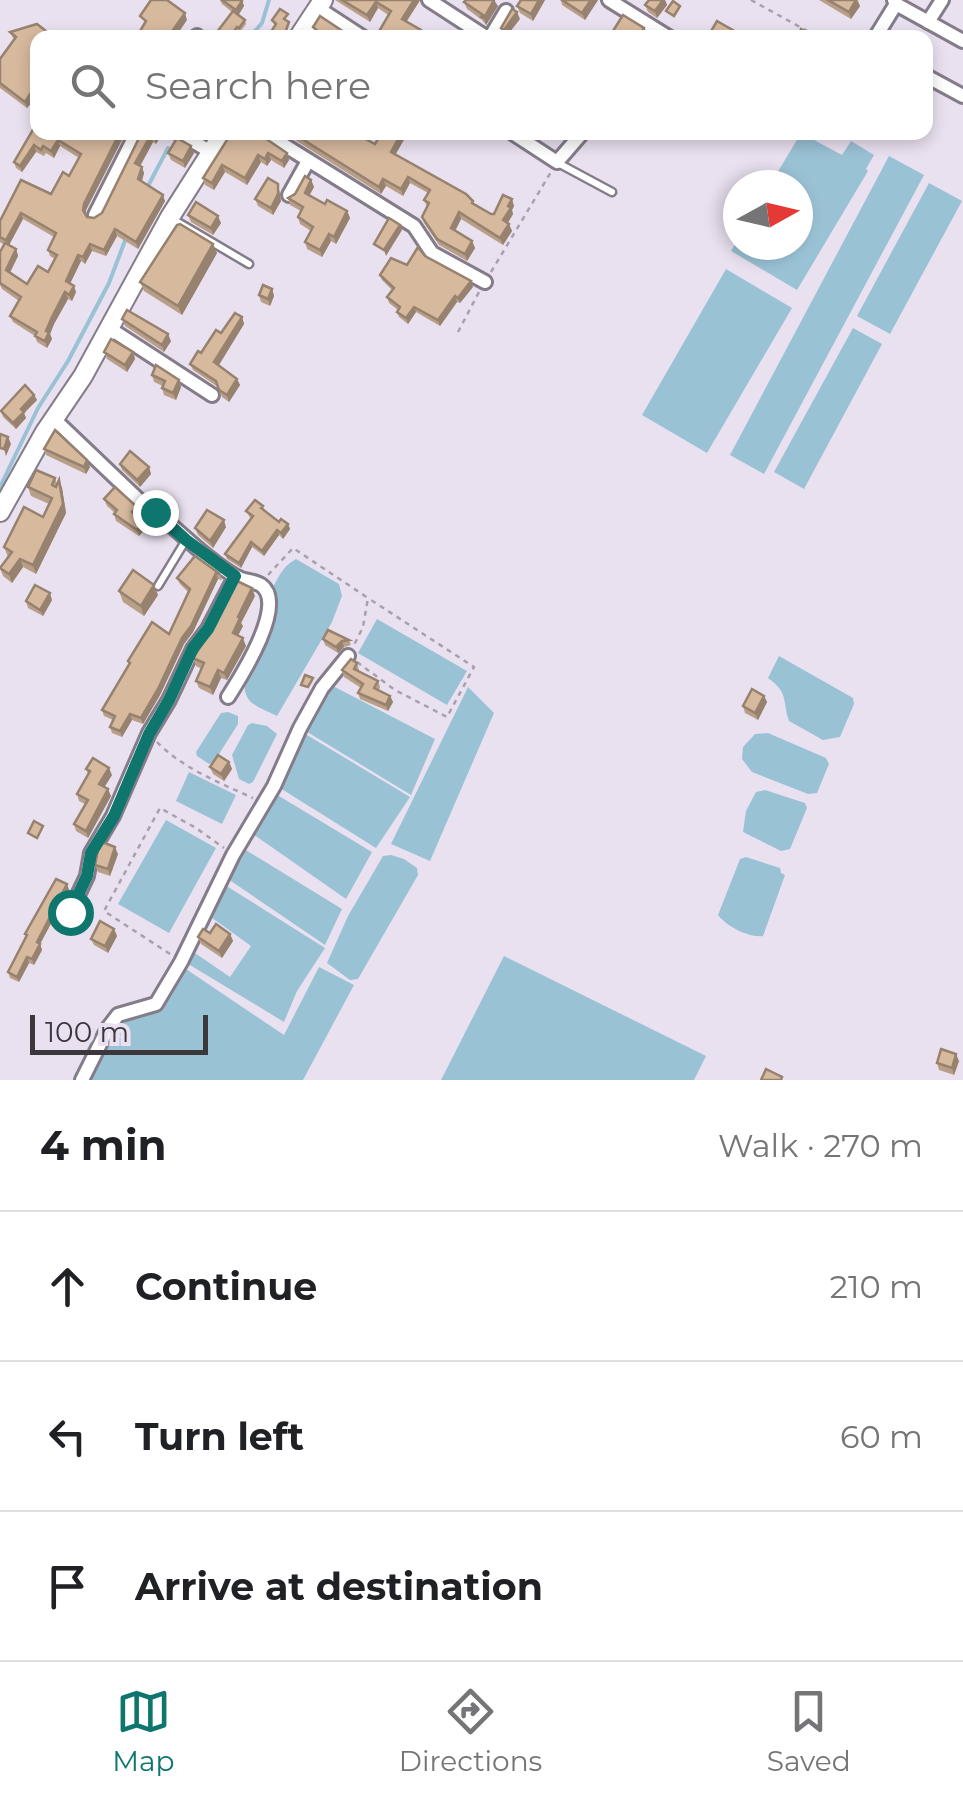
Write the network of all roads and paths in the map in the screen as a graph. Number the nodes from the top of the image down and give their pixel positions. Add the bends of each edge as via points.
1 (429, 0) edge
2 (609, 0) edge
3 (751, 0) edge
4 (942, 0) edge
5 (895, 2) edge
6 (321, 4) edge
7 (506, 11) edge
8 (928, 22) junction
9 (303, 30) edge
10 (354, 30) edge
11 (475, 30) edge
12 (495, 30) edge
13 (657, 30) edge
14 (805, 30) edge
15 (879, 30) edge
16 (963, 42) edge
17 (933, 80) edge
18 (963, 96) edge
19 (133, 140) edge
20 (190, 140) edge
21 (219, 140) edge
22 (275, 140) edge
23 (523, 140) edge
24 (575, 140) edge
25 (211, 152) junction
26 (308, 161) junction
27 (557, 162) junction
28 (612, 192) dead end
29 (289, 194) edge
30 (95, 215) edge
31 (170, 217) junction
32 (248, 264) dead end
33 (485, 282) junction
34 (109, 328) junction
35 (458, 332) dead end
36 (212, 395) dead end
37 (55, 420) junction
38 (0, 512) edge
39 (186, 540) junction
40 (235, 576) junction
41 (260, 584) junction
42 (158, 586) edge
43 (368, 598) junction
44 (348, 656) junction
45 (228, 697) dead end
46 (149, 734) junction
47 (263, 803) junction
48 (233, 856) junction
49 (70, 912) dead end
50 (181, 962) junction
51 (82, 1080) edge

1 - 11 street
2 - 13 street
3 - 14 path
4 - 8 street
5 - 8 street
5 - 15 street
6 - 9 street
6 - 10 street
7 - 12 street
8 - 16 street
17 - 18 street
19 - 30 street
20 - 25 street
21 - 25 street
22 - 26 street
23 - 27 street
24 - 27 street
25 - 31 street
26 - 29 street
26 - 33 street via 414,226 432,253
27 - 28 lane
27 - 33 path
31 - 32 lane
31 - 34 street
33 - 35 path
34 - 36 street
34 - 37 street
37 - 38 street
37 - 39 street
39 - 40 street
39 - 42 lane
40 - 41 street
40 - 46 street
41 - 43 path via 293,548
41 - 45 street via 269,610
43 - 44 path
43 - 44 path via 474,667 447,717
44 - 47 street via 322,688
46 - 47 path via 168,754
46 - 49 street
47 - 48 street
48 - 50 street
48 - 50 path via 160,808 104,911
50 - 51 street via 156,1004 118,1015

